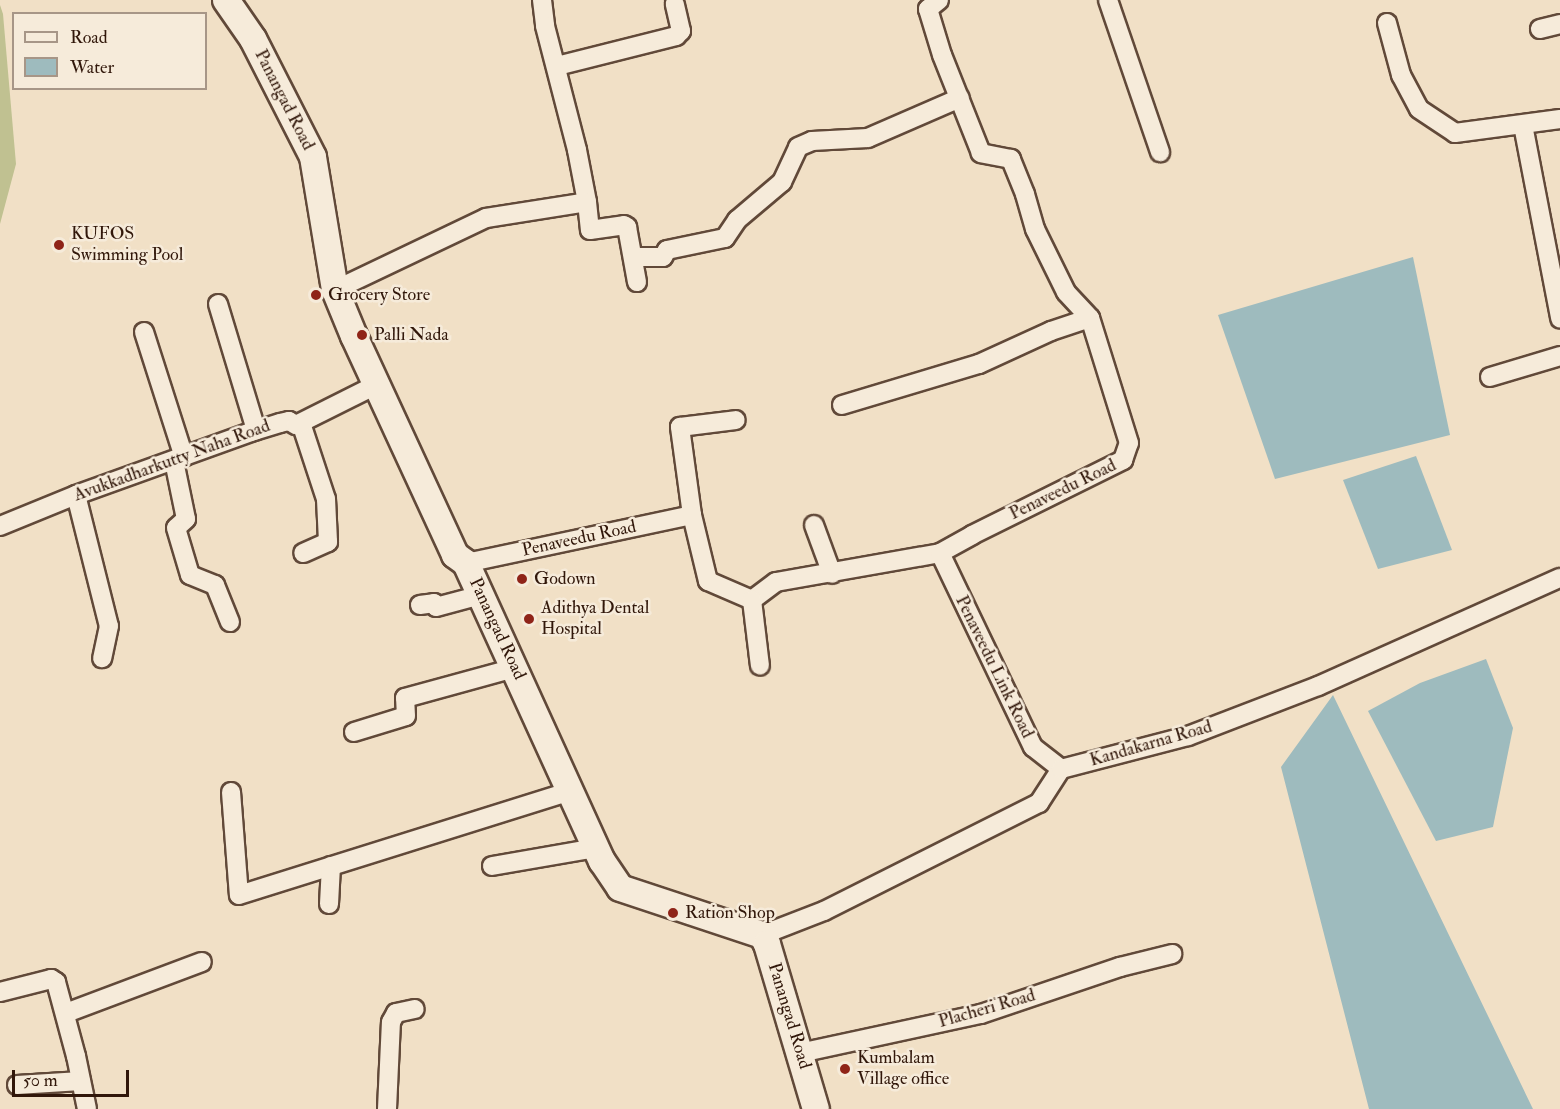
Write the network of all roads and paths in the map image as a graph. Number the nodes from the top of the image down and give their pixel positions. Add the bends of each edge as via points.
1 (226, 0) edge
2 (542, 0) edge
3 (939, 0) edge
4 (1108, 0) edge
5 (675, 4) dead end
6 (1387, 23) dead end
7 (1560, 24) edge
8 (1540, 29) dead end
9 (557, 66) junction
10 (960, 98) junction
11 (1560, 119) edge
12 (1523, 125) junction
13 (1160, 152) dead end
14 (587, 202) junction
15 (633, 257) junction
16 (637, 282) dead end
17 (335, 290) junction
18 (218, 304) dead end
19 (1090, 318) junction
20 (1560, 318) edge
21 (144, 332) dead end
22 (1560, 356) edge
23 (1490, 377) dead end
24 (376, 385) junction
25 (842, 405) dead end
26 (727, 417) dead end
27 (301, 423) junction
28 (256, 430) junction
29 (179, 459) junction
30 (76, 495) junction
31 (692, 515) junction
32 (814, 525) dead end
33 (0, 526) edge
34 (303, 553) dead end
35 (940, 553) junction
36 (466, 564) junction
37 (832, 574) junction
38 (1560, 578) edge
39 (481, 595) junction
40 (752, 600) junction
41 (420, 605) dead end
42 (230, 622) dead end
43 (102, 658) dead end
44 (760, 666) dead end
45 (515, 668) junction
46 (354, 732) dead end
47 (1061, 769) junction
48 (570, 791) junction
49 (231, 792) dead end
50 (596, 848) junction
51 (331, 866) junction
52 (492, 866) dead end
53 (329, 904) dead end
54 (762, 935) junction
55 (1172, 954) dead end
56 (202, 962) dead end
57 (0, 992) edge
58 (415, 1009) dead end
59 (66, 1013) junction
60 (800, 1053) junction
61 (81, 1081) junction
62 (17, 1085) dead end
63 (87, 1109) edge
64 (387, 1109) edge
65 (816, 1109) edge

1 - 17 main road, Panangad Road via 253,39 314,157
2 - 9 street
3 - 10 street, Penaveedu Road via 928,9
4 - 13 street
5 - 9 street via 681,32 676,36
6 - 12 street via 1401,75 1419,109 1455,133
7 - 8 street
9 - 14 street
10 - 15 street via 868,138 812,141 798,147 782,182 737,220 725,238 667,250 663,257
10 - 19 street, Penaveedu Road via 981,153 1011,159 1040,240 1066,291
11 - 12 street
12 - 20 street
14 - 15 street via 590,230 624,225
14 - 17 street via 486,218
15 - 16 street
17 - 24 main road, Panangad Road
18 - 28 street
19 - 25 street via 979,364
19 - 35 street, Penaveedu Road via 1129,443 1123,460
21 - 29 street
22 - 23 street
24 - 27 street, Avukkadharkutty Naha Road
24 - 36 main road, Panangad Road via 455,555
26 - 31 street via 680,427
27 - 28 street, Avukkadharkutty Naha Road via 279,423
27 - 34 street via 326,499 328,542
28 - 29 street, Avukkadharkutty Naha Road
29 - 30 street, Avukkadharkutty Naha Road
29 - 42 street via 186,519 176,528 190,575 215,585
30 - 33 street, Avukkadharkutty Naha Road
30 - 43 street via 109,626
31 - 36 street, Penaveedu Road
31 - 40 street via 708,581
32 - 37 street
35 - 37 street, Penaveedu Road
35 - 47 street, Penaveedu Link Road via 1033,747
36 - 39 main road, Panangad Road
37 - 40 street, Penaveedu Road via 776,582
38 - 47 street, Kandakarna Road via 1318,686 1188,736
39 - 41 street via 436,607 434,603
39 - 45 main road, Panangad Road
40 - 44 street
45 - 46 street via 405,698 406,716
45 - 48 main road, Panangad Road
47 - 54 street via 1039,803 824,911
48 - 50 main road, Panangad Road
48 - 51 street
49 - 51 street via 239,895
50 - 52 street
50 - 54 main road, Panangad Road via 620,888
51 - 53 street
54 - 60 main road, Panangad Road
55 - 60 street, Placheri Road via 1117,960 981,1014
56 - 59 street
57 - 59 street via 51,979 56,982
58 - 64 street via 396,1013 391,1022
59 - 61 street
60 - 65 main road, Panangad Road
61 - 62 street
61 - 63 street

